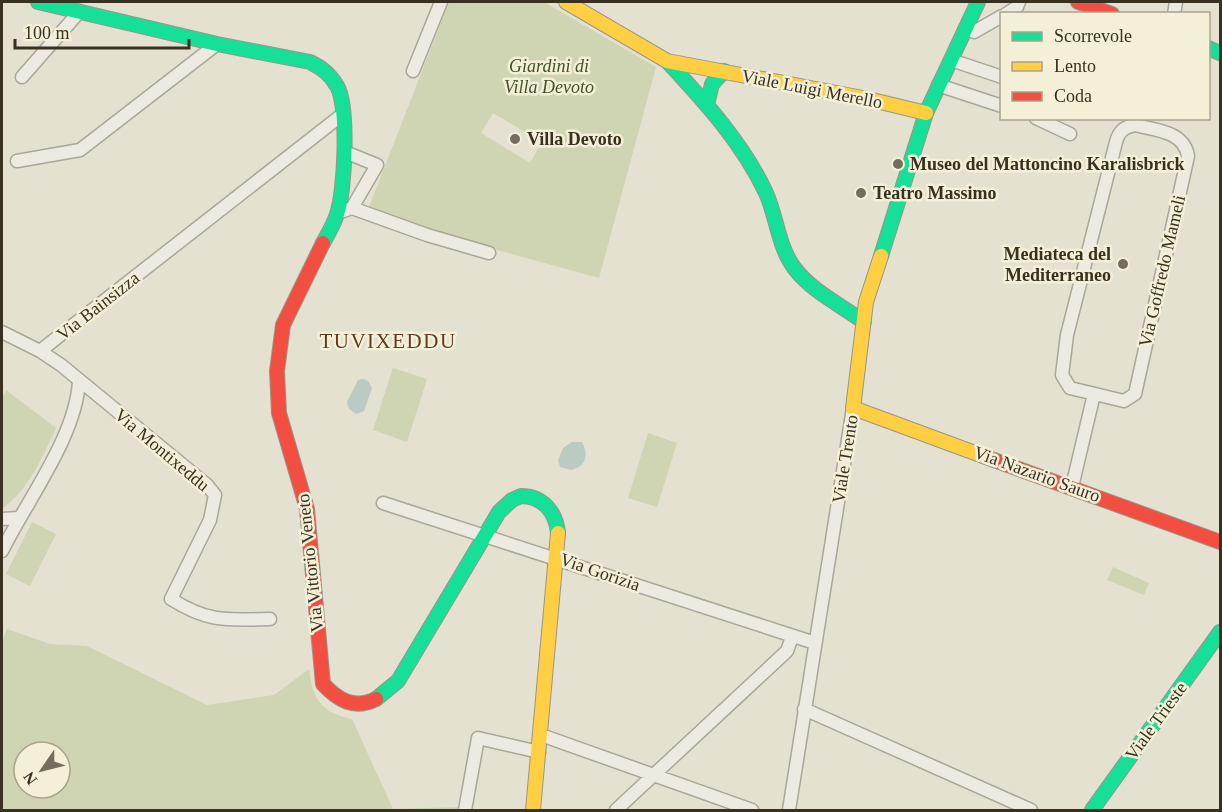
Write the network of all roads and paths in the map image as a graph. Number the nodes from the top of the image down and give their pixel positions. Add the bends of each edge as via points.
1 (38, 2) edge
2 (441, 2) edge
3 (566, 2) edge
4 (978, 2) edge
5 (1078, 2) edge
6 (80, 11) junction
7 (1106, 12) edge
8 (1000, 17) edge
9 (965, 29) junction
10 (217, 44) junction
11 (951, 60) junction
12 (667, 61) junction
13 (697, 67) junction
14 (413, 71) dead end
15 (724, 71) junction
16 (1000, 76) edge
17 (22, 77) dead end
18 (688, 83) junction
19 (938, 85) junction
20 (707, 105) junction
21 (1000, 105) edge
22 (926, 113) junction
23 (343, 114) junction
24 (1040, 120) edge
25 (1151, 123) edge
26 (1070, 134) dead end
27 (345, 152) junction
28 (17, 161) dead end
29 (352, 208) junction
30 (338, 213) junction
31 (489, 253) dead end
32 (864, 322) junction
33 (2, 332) edge
34 (40, 351) junction
35 (79, 381) junction
36 (1094, 394) junction
37 (853, 408) junction
38 (1072, 487) junction
39 (383, 502) dead end
40 (18, 518) junction
41 (2, 519) edge
42 (483, 535) junction
43 (1221, 542) edge
44 (2, 551) edge
45 (558, 558) junction
46 (270, 619) dead end
47 (1221, 632) edge
48 (792, 637) junction
49 (815, 643) junction
50 (804, 709) junction
51 (541, 735) junction
52 (539, 752) junction
53 (654, 775) junction
54 (465, 810) edge
55 (532, 810) edge
56 (616, 810) edge
57 (752, 810) edge
58 (789, 810) edge
59 (1031, 810) edge
60 (1092, 810) edge

1 - 6 street, Via Vittorio Veneto
2 - 14 street
3 - 12 street, Viale Luigi Merello
4 - 9 street, Viale Trento
5 - 7 street
6 - 10 street, Via Vittorio Veneto
6 - 17 street
8 - 9 street via 975,32
9 - 11 street, Viale Trento
10 - 23 street, Via Vittorio Veneto via 310,62 324,69 338,87
10 - 28 street via 80,150
11 - 16 street
11 - 19 street, Viale Trento
12 - 13 street, Viale Luigi Merello
12 - 18 street
13 - 15 street, Viale Luigi Merello
13 - 18 street
15 - 20 street via 712,84
15 - 22 street, Viale Luigi Merello
18 - 20 street
19 - 21 street
19 - 22 street, Viale Trento
20 - 32 street via 756,174 789,261 801,277
22 - 32 street, Viale Trento
23 - 27 street, Via Vittorio Veneto
23 - 34 street, Via Bainsizza
24 - 26 street
25 - 36 street, Via Goffredo Mameli via 1125,127 1118,133 1067,335 1063,379 1070,387
25 - 36 street, Via Goffredo Mameli via 1177,136 1188,156 1135,394 1124,401
27 - 29 street via 377,165
27 - 30 street, Via Vittorio Veneto
29 - 30 street
29 - 31 street
30 - 42 street, Via Vittorio Veneto via 283,325 277,371 279,413 307,509 320,671 332,696 357,704 375,701 388,693
32 - 37 street, Viale Trento
33 - 34 street
34 - 35 street, Via Bainsizza
35 - 40 street via 78,399 60,441
35 - 46 street, Via Montixeddu via 215,495 210,520 171,599 216,621
36 - 38 street
37 - 38 street, Via Nazario Sauro
37 - 49 street, Viale Trento
38 - 43 street, Via Nazario Sauro
39 - 42 street, Via Gorizia
40 - 41 street
40 - 44 street
42 - 45 street, Via Gorizia
42 - 45 street, Via Vittorio Veneto via 510,500 521,496 535,498 556,516
45 - 48 street, Via Gorizia
45 - 51 street, Via Vittorio Veneto
47 - 60 street, Viale Trieste
48 - 49 street, Via Gorizia
48 - 53 street via 787,651
49 - 50 street, Viale Trento
50 - 58 street, Viale Trento
50 - 59 street
51 - 52 street, Via Vittorio Veneto
51 - 53 street
52 - 54 street via 478,738
52 - 55 street, Via Vittorio Veneto
53 - 56 street
53 - 57 street

